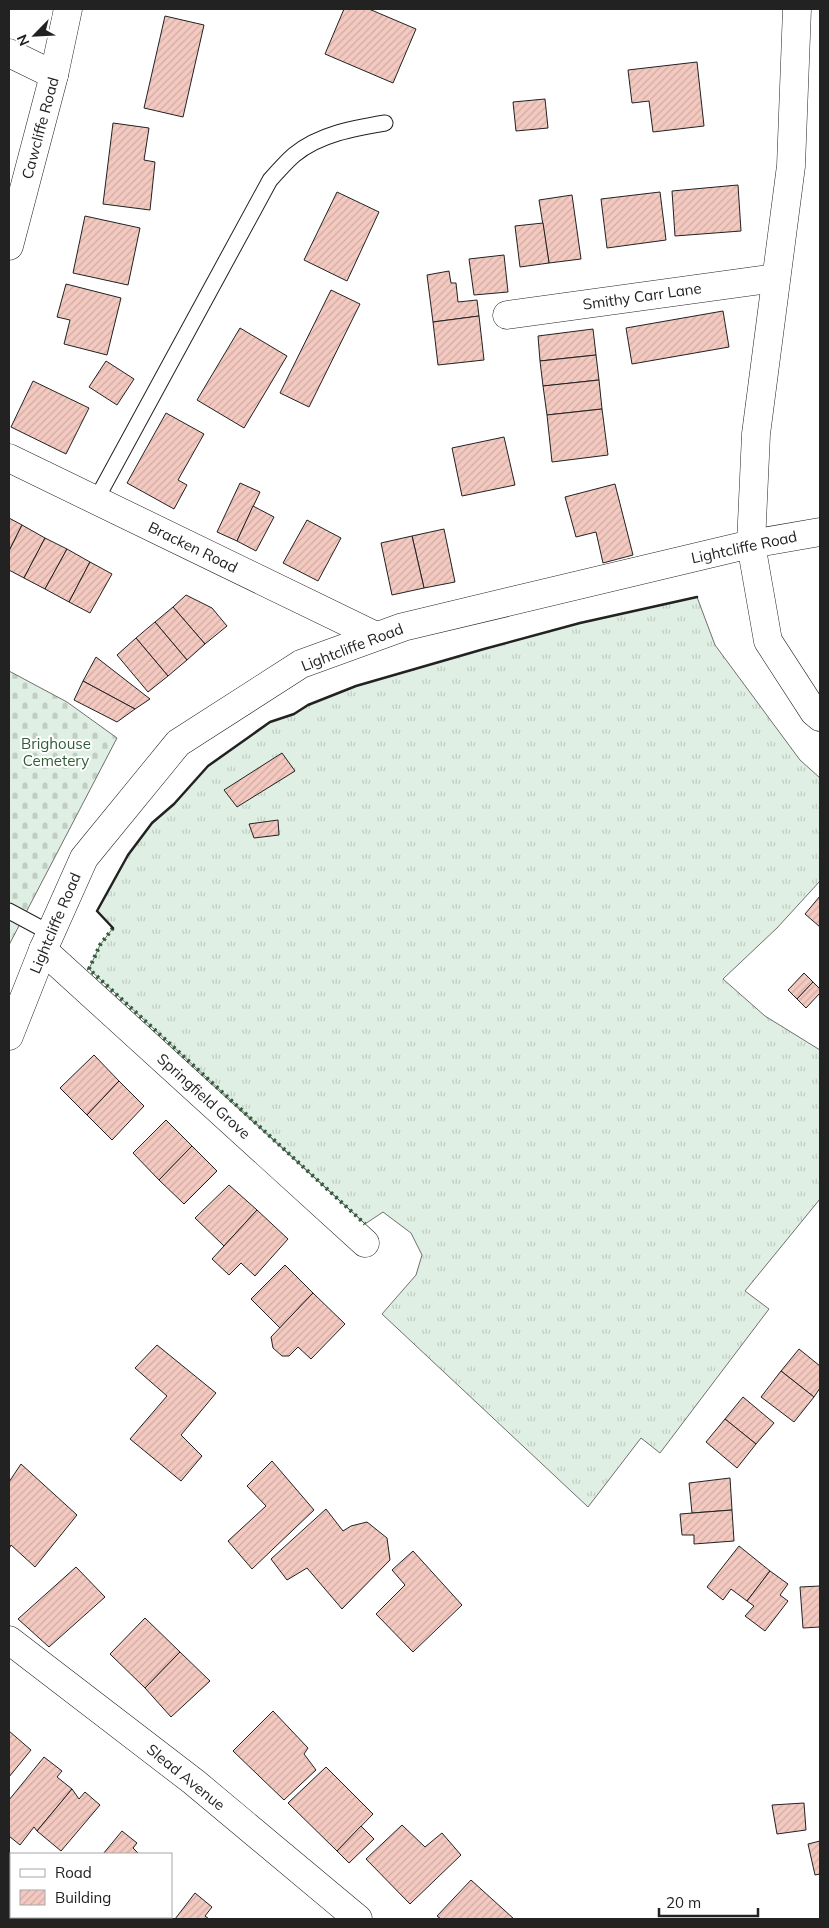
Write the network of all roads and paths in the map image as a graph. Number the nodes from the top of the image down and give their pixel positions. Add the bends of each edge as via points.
1 (68, 9) edge
2 (797, 9) edge
3 (9, 53) edge
4 (54, 76) junction
5 (385, 123) dead end
6 (9, 246) edge
7 (776, 278) junction
8 (507, 315) dead end
9 (9, 458) edge
10 (96, 500) junction
11 (820, 532) edge
12 (751, 544) junction
13 (376, 636) junction
14 (820, 717) edge
15 (9, 911) edge
16 (46, 941) junction
17 (9, 1036) edge
18 (365, 1243) dead end
19 (9, 1640) edge
20 (358, 1919) edge

1 - 4 street, Cawcliffe Road
2 - 7 street via 791,166
3 - 4 street
4 - 6 street, Cawcliffe Road
5 - 10 lane via 350,128 323,139 296,154 270,180
7 - 8 street, Smithy Carr Lane
7 - 12 street via 756,434
9 - 10 street, Bracken Road
10 - 13 street, Bracken Road
11 - 12 street, Lightcliffe Road
12 - 13 street, Lightcliffe Road via 403,626
12 - 14 street via 768,641
13 - 16 street, Lightcliffe Road via 301,664 178,743 84,858
15 - 16 lane
16 - 17 street, Lightcliffe Road
16 - 18 street, Springfield Grove
19 - 20 street, Slead Avenue via 194,1782

